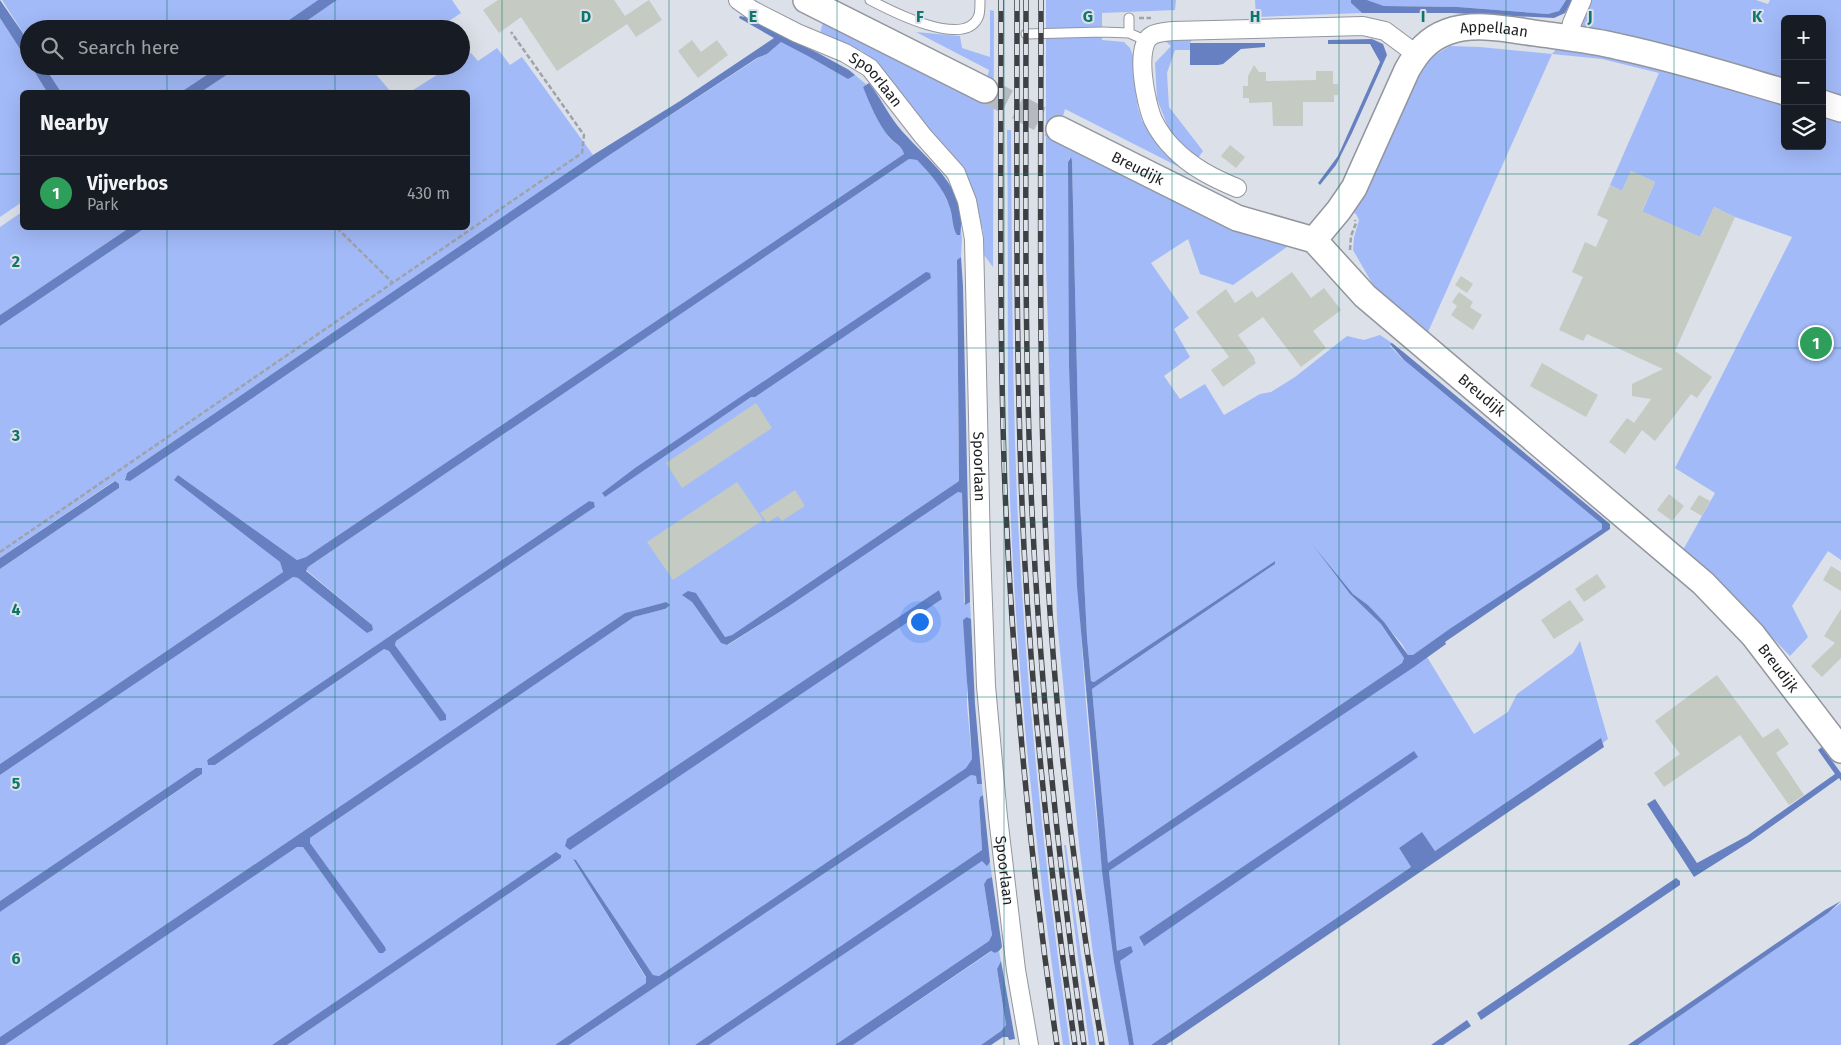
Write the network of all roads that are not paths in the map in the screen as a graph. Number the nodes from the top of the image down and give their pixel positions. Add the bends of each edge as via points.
1 (738, 0) edge
2 (806, 0) edge
3 (870, 0) edge
4 (980, 0) edge
5 (1582, 0) edge
6 (1128, 18) dead end
7 (1129, 33) junction
8 (1026, 34) dead end
9 (1569, 38) junction
10 (1147, 41) junction
11 (1416, 54) junction
12 (984, 90) tunnel mouth
13 (1781, 91) edge
14 (1826, 104) edge
15 (1841, 109) edge
16 (1060, 128) tunnel mouth
17 (1237, 188) dead end
18 (1314, 240) junction
19 (1841, 750) edge
20 (1029, 1045) edge

1 - 20 street, Spoorlaan via 870,68 956,172 967,201 974,239 986,686 1016,970
2 - 12 street
3 - 4 lane via 923,24 949,29 968,26 976,21
5 - 9 street
6 - 7 lane
7 - 8 lane
7 - 10 lane
9 - 11 street, Appellaan via 1472,27 1448,31 1428,42
9 - 13 street, Appellaan via 1618,46
10 - 11 street via 1157,33 1173,31 1363,26 1385,31
10 - 17 street via 1142,59 1144,79 1150,110 1161,134 1189,163
11 - 18 street, Appellaan via 1354,188
14 - 15 street
16 - 18 street, Breudijk via 1237,218
18 - 19 street, Breudijk via 1365,296 1703,583 1753,635

